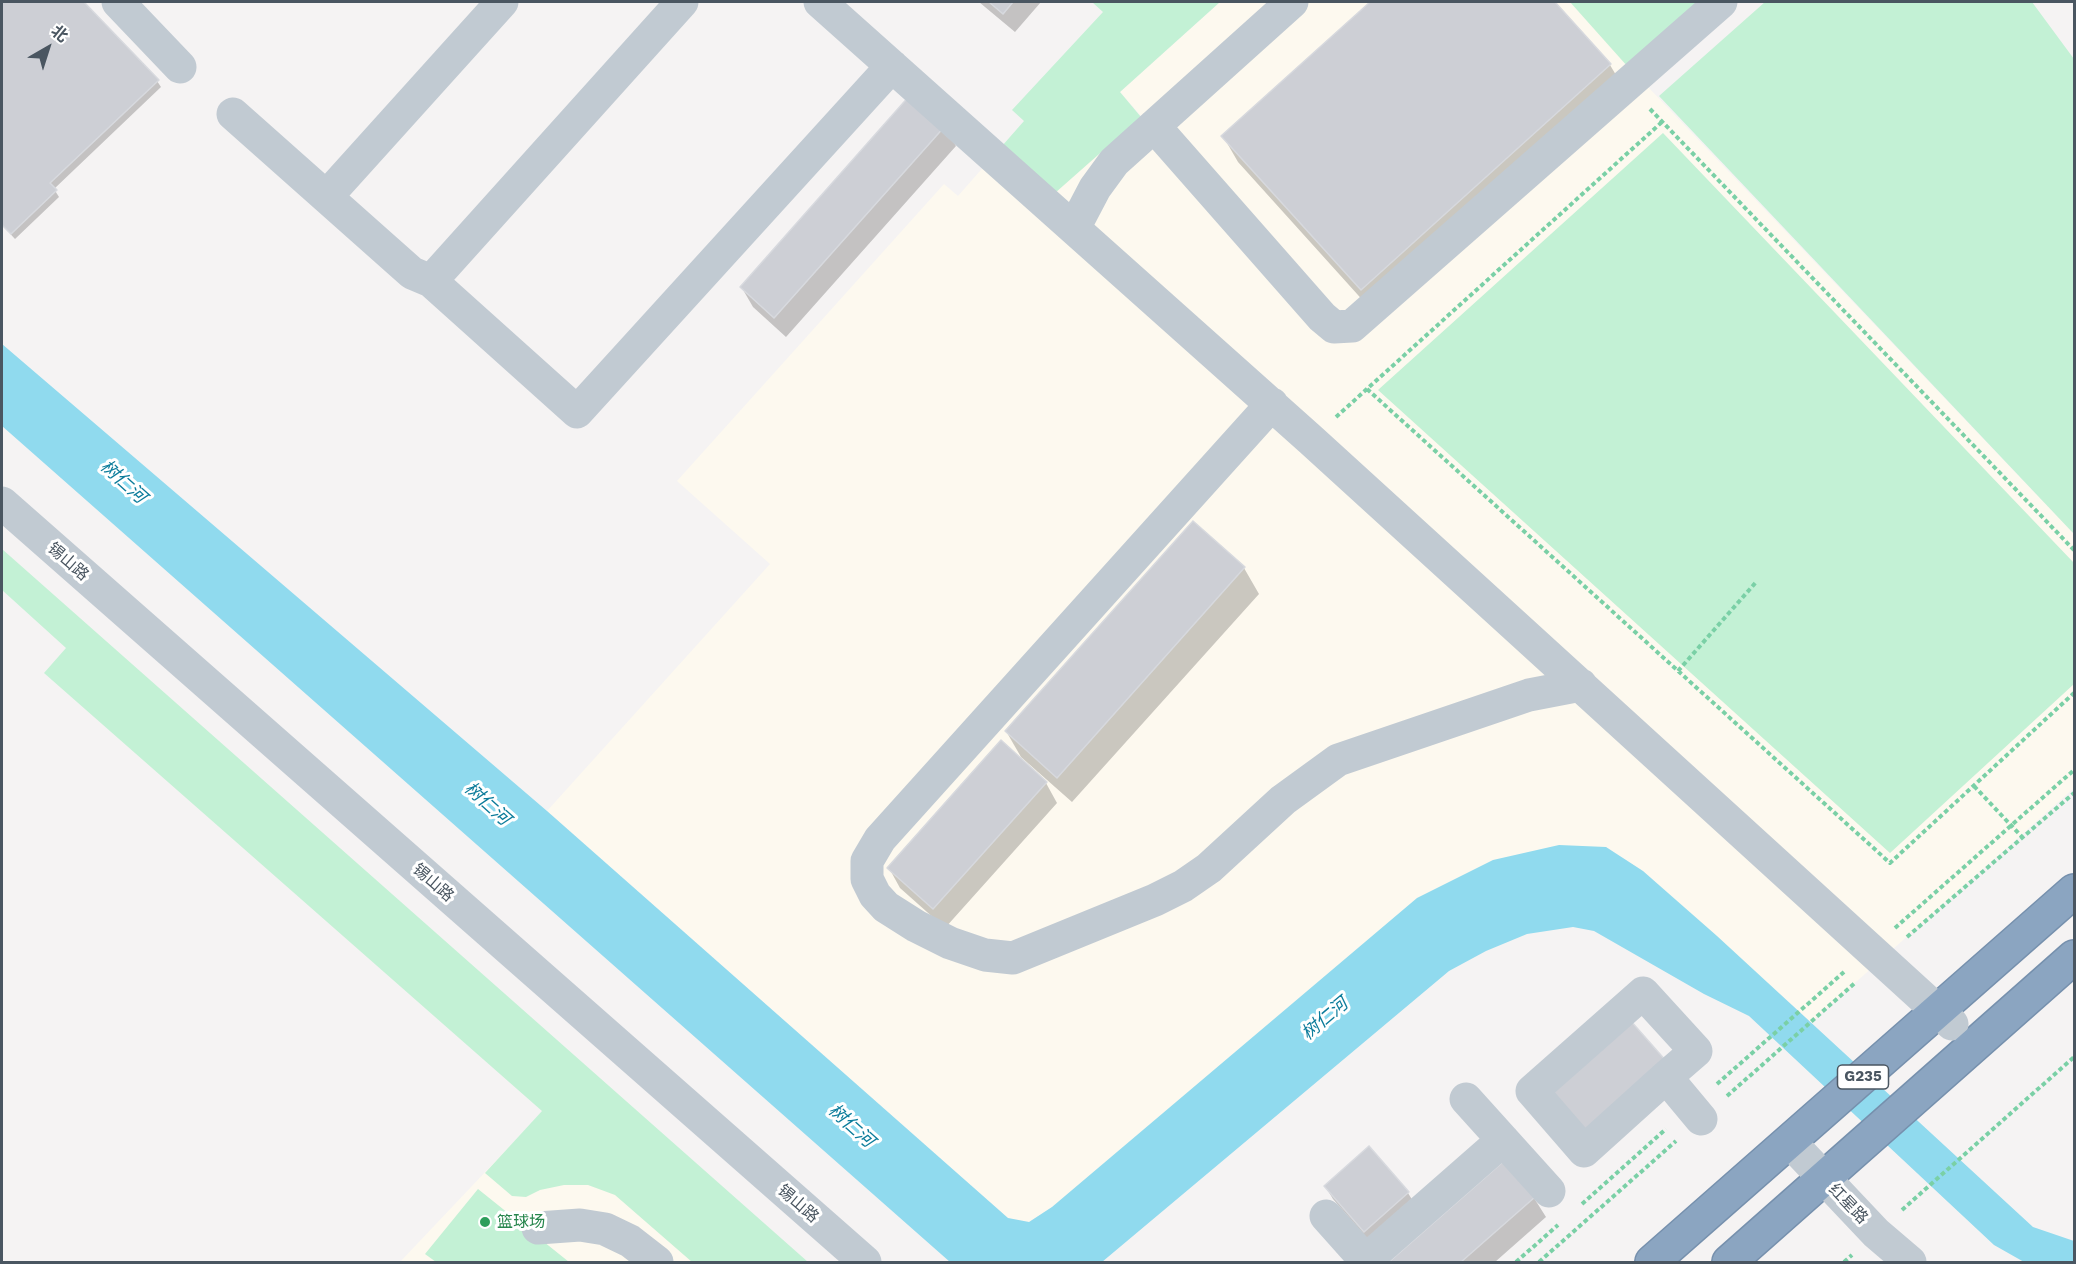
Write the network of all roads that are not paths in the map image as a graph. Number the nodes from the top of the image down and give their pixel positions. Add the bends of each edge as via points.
1 (118, 2) edge
2 (502, 2) edge
3 (682, 2) edge
4 (820, 2) edge
5 (1292, 2) edge
6 (1721, 2) edge
7 (892, 66) junction
8 (180, 67) dead end
9 (233, 114) dead end
10 (1154, 126) junction
11 (327, 196) junction
12 (1074, 228) junction
13 (431, 281) junction
14 (1272, 404) junction
15 (2, 503) edge
16 (2, 530) edge
17 (1581, 685) junction
18 (2074, 891) edge
19 (2074, 957) edge
20 (1945, 1017) junction
21 (1666, 1077) junction
22 (1466, 1099) dead end
23 (1696, 1113) road end
24 (1503, 1140) junction
25 (1790, 1142) junction
26 (1824, 1178) junction
27 (1549, 1191) dead end
28 (1326, 1216) dead end
29 (538, 1228) dead end
30 (1366, 1262) edge
31 (657, 1263) edge
32 (836, 1263) edge
33 (865, 1263) edge
34 (1652, 1263) edge
35 (1729, 1263) edge
36 (1910, 1263) edge

1 - 8 street
2 - 11 street
3 - 13 street
4 - 7 street
5 - 10 street
6 - 10 street via 1352,327 1334,327 1322,317
7 - 12 street
7 - 13 street via 577,412
9 - 11 street
10 - 12 street via 1114,162
11 - 13 street via 412,273
12 - 14 street
14 - 17 street
14 - 17 street via 880,839 867,861 867,879 886,907 950,943 986,955 1013,958 1183,886 1209,868 1283,800 1338,760 1529,695
15 - 33 street, 锡山路
16 - 32 street, 锡山路
17 - 20 street
18 - 20 highway, G235
19 - 26 highway, G235
20 - 25 highway, G235
21 - 21 street via 1696,1051 1643,993 1532,1091 1584,1151
21 - 23 street
22 - 24 street
24 - 27 street
24 - 30 street
25 - 26 street, 红星路
25 - 34 highway, G235
26 - 35 highway, G235
26 - 36 street, 红星路
28 - 30 street
29 - 31 street via 580,1225 605,1229 630,1240

